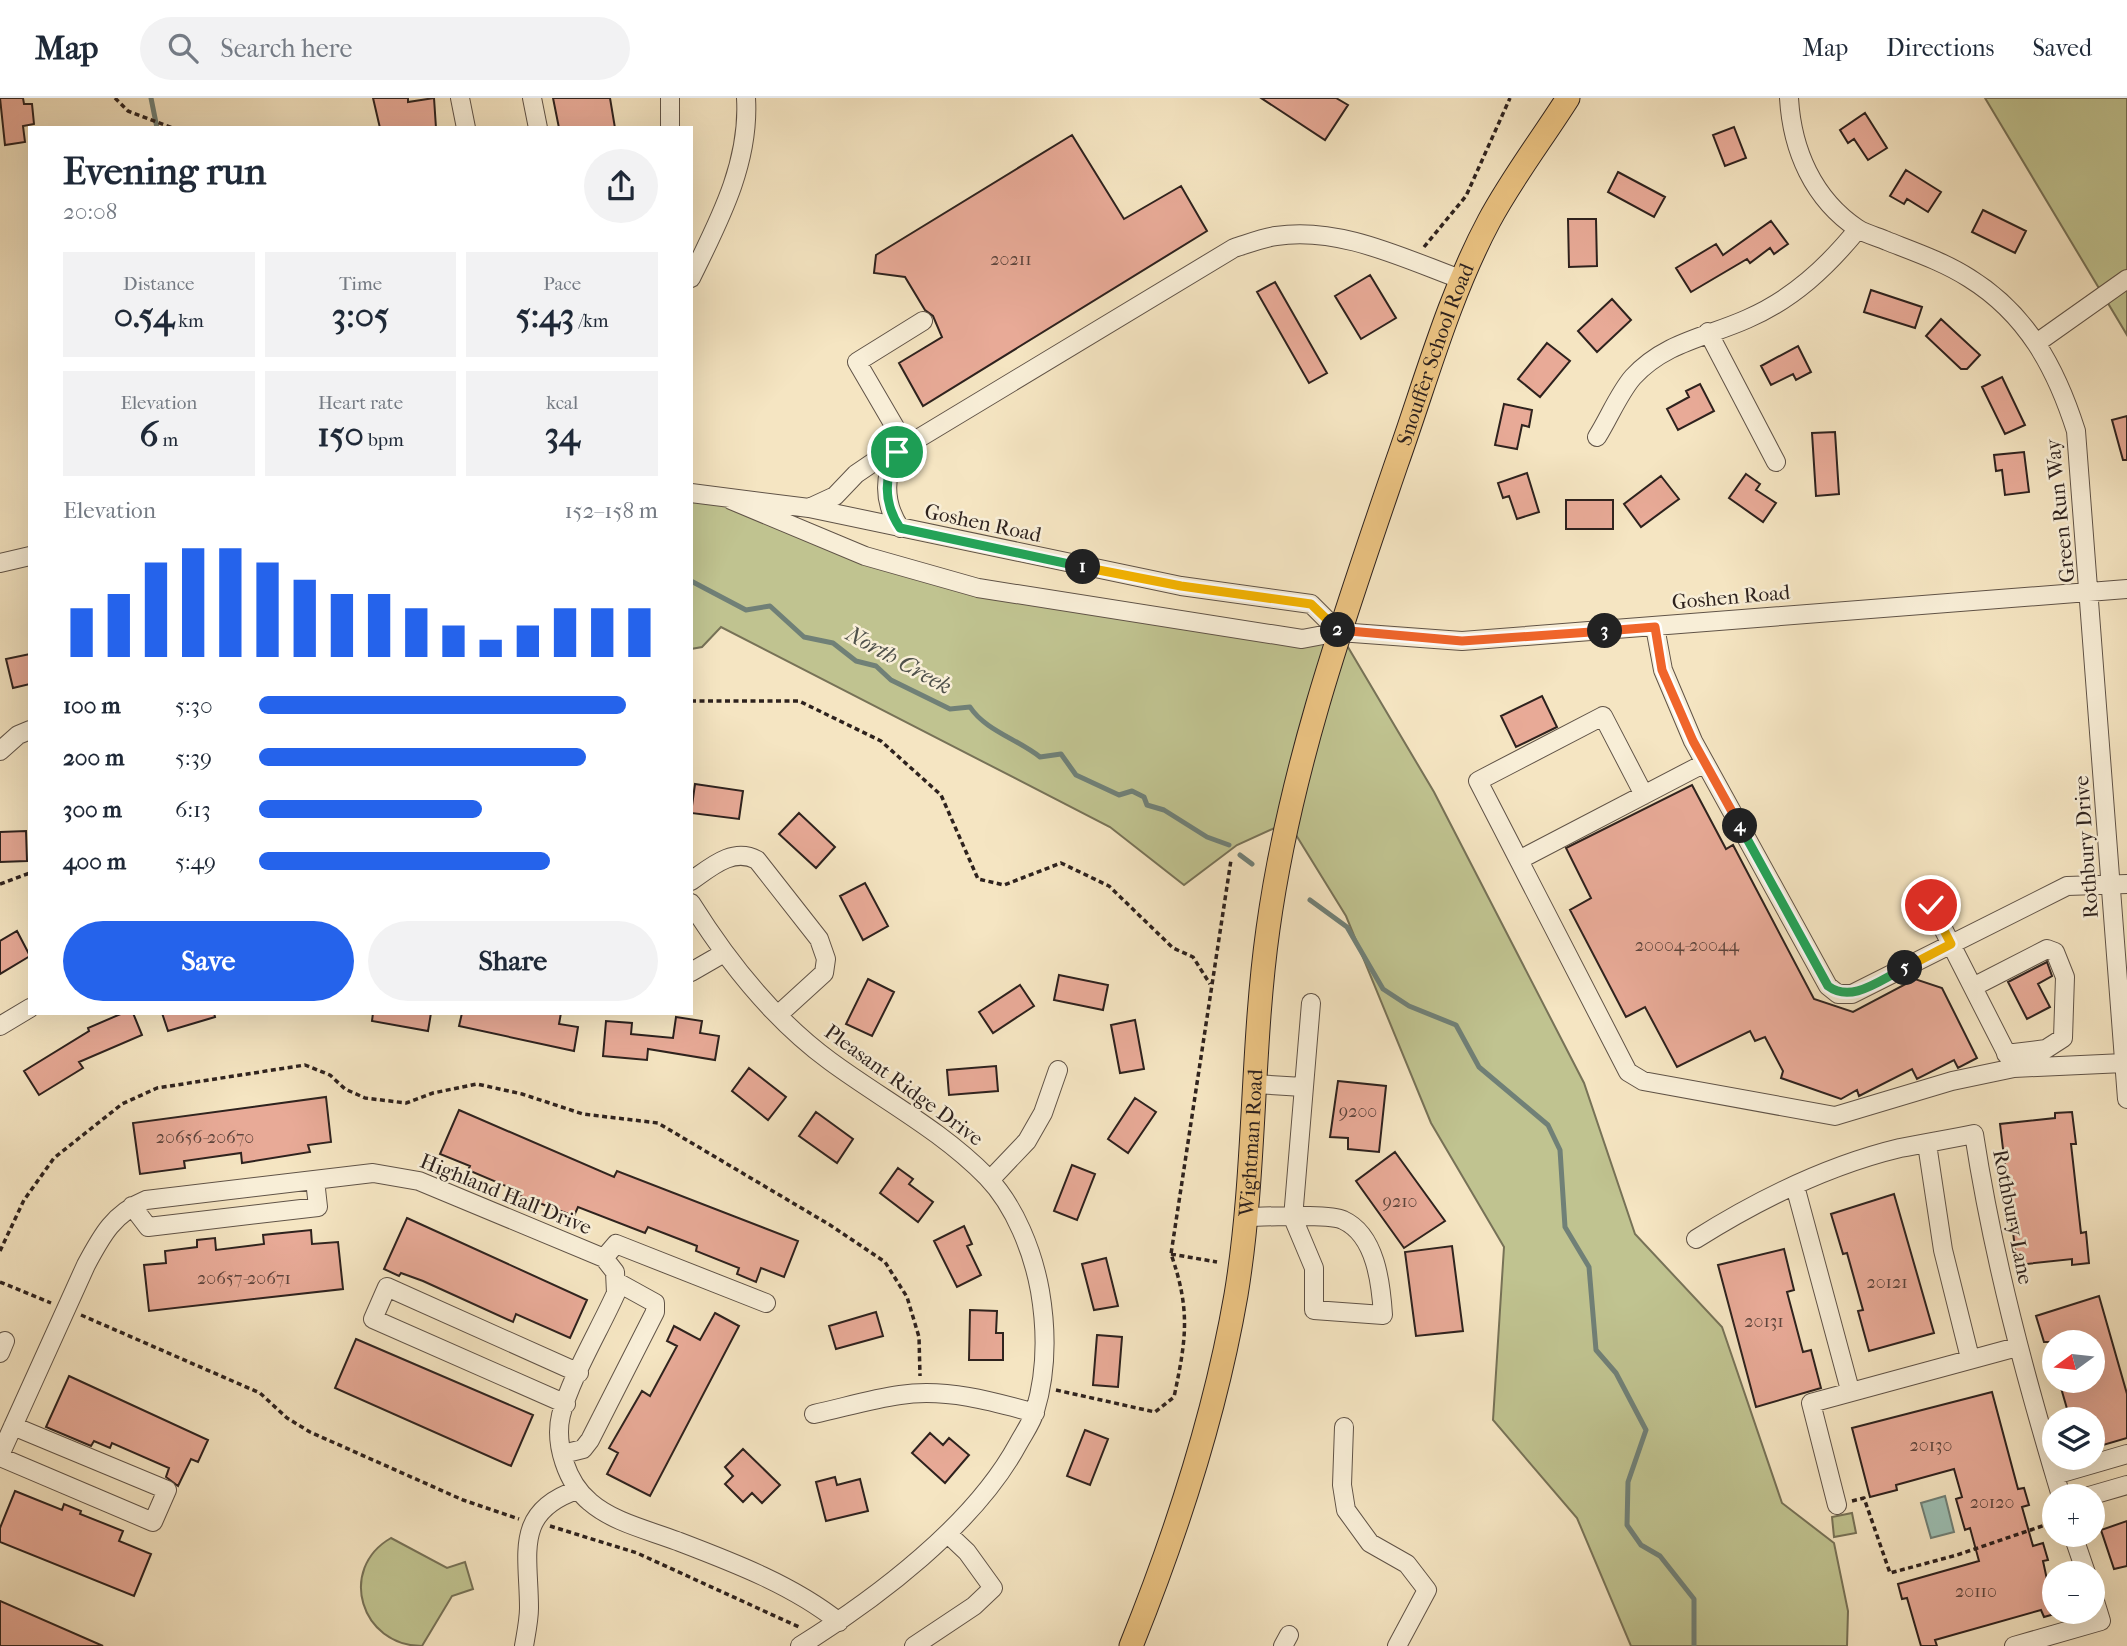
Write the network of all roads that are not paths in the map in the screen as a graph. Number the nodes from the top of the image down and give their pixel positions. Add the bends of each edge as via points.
1 (460, 98) edge
2 (532, 98) edge
3 (670, 98) edge
4 (746, 98) edge
5 (1568, 98) edge
6 (1789, 98) edge
7 (466, 126) edge
8 (538, 126) edge
9 (670, 126) edge
10 (1858, 229) junction
11 (693, 273) edge
12 (1460, 279) junction
13 (2127, 279) edge
14 (923, 321) dead end
15 (1708, 332) junction
16 (2038, 342) junction
17 (1597, 436) dead end
18 (902, 449) junction
19 (1776, 462) dead end
20 (699, 493) edge
21 (731, 500) junction
22 (809, 508) junction
23 (900, 528) junction
24 (28, 556) edge
25 (0, 563) edge
26 (2127, 589) edge
27 (2091, 592) junction
28 (1655, 627) junction
29 (1339, 632) junction
30 (28, 731) edge
31 (0, 751) edge
32 (1705, 763) junction
33 (1644, 795) junction
34 (1519, 860) junction
35 (693, 880) edge
36 (2122, 881) edge
37 (1931, 905) dead end
38 (693, 906) edge
39 (1951, 944) junction
40 (724, 953) junction
41 (693, 971) edge
42 (1973, 987) junction
43 (2123, 1001) edge
44 (1311, 1003) dead end
45 (28, 1009) edge
46 (778, 1015) junction
47 (0, 1026) edge
48 (2010, 1061) junction
49 (2124, 1063) junction
50 (1058, 1070) dead end
51 (1255, 1084) junction
52 (1303, 1087) junction
53 (2127, 1099) edge
54 (1927, 1144) junction
55 (315, 1180) junction
56 (990, 1180) junction
57 (1795, 1186) junction
58 (132, 1206) junction
59 (1245, 1217) junction
60 (1293, 1218) junction
61 (1696, 1239) dead end
62 (604, 1258) junction
63 (617, 1282) junction
64 (766, 1303) dead end
65 (2017, 1347) junction
66 (1970, 1358) junction
67 (579, 1373) junction
68 (1850, 1390) junction
69 (566, 1404) junction
70 (1035, 1413) junction
71 (814, 1414) dead end
72 (13, 1426) junction
73 (1345, 1427) dead end
74 (563, 1454) junction
75 (2127, 1454) edge
76 (0, 1456) edge
77 (2055, 1475) junction
78 (2058, 1484) edge
79 (2127, 1485) edge
80 (576, 1490) junction
81 (2105, 1491) edge
82 (1837, 1505) road end
83 (948, 1534) junction
84 (839, 1622) junction
85 (2088, 1624) edge
86 (817, 1641) edge
87 (524, 1646) edge
88 (800, 1646) edge
89 (914, 1646) edge
90 (1131, 1646) edge
91 (1397, 1646) edge
92 (2014, 1646) edge

1 - 7 street
2 - 8 street
3 - 9 street
4 - 11 street via 744,140 734,180
5 - 12 main road, Snouffer School Road via 1514,177
6 - 10 street, Green Run Way via 1791,132 1799,157 1822,195
10 - 15 street via 1800,289 1747,319
10 - 16 street, Green Run Way via 1970,278 2007,308
12 - 18 street via 1365,245 1319,235 1276,236 1234,248
12 - 29 main road, Snouffer School Road
13 - 16 street
14 - 18 street via 857,362
15 - 17 street via 1686,340 1633,377
15 - 19 street
16 - 27 street, Green Run Way via 2061,386 2076,431
18 - 22 street via 881,457 835,496
18 - 23 street via 889,467 886,495 889,512
20 - 21 street, Goshen Road
21 - 22 street, Goshen Road
21 - 29 street, Goshen Road via 865,556 978,588 1302,639
22 - 23 street, Goshen Road
23 - 29 street, Goshen Road via 1181,586 1311,604
24 - 25 street
26 - 27 street, Goshen Road
27 - 28 street, Goshen Road
27 - 36 street, Rothbury Drive
28 - 29 street, Goshen Road via 1462,641
28 - 32 street via 1662,670
29 - 51 main road, Wightman Road via 1299,766 1276,874
30 - 31 street
32 - 33 street
32 - 39 street via 1828,986 1838,994 1852,994
33 - 34 street
33 - 34 street via 1603,716 1478,780
34 - 48 street via 1628,1072 1643,1081 1835,1116
35 - 46 street via 718,862 749,856 820,939 826,959 824,973
36 - 39 street via 2067,886
36 - 43 street, Rothbury Drive
37 - 39 street
38 - 40 street, Pleasant Ridge Drive
39 - 42 street
40 - 41 street
40 - 46 street, Pleasant Ridge Drive
42 - 48 street
42 - 48 street via 2047,949 2055,952 2065,977 2063,1038
43 - 49 street, Rothbury Drive
44 - 52 street
45 - 47 street
46 - 56 street, Pleasant Ridge Drive via 828,1060 954,1146
48 - 49 street
49 - 53 street, Rothbury Drive
50 - 56 street via 1027,1141
51 - 52 street
51 - 59 main road, Wightman Road
52 - 60 street
54 - 57 street, Rothbury Lane via 1867,1158
54 - 65 street, Rothbury Lane via 1974,1134 1987,1217
54 - 66 street via 1943,1250
55 - 58 street, Highland Hall Drive via 146,1200
55 - 58 street via 318,1207 148,1227
55 - 62 street, Highland Hall Drive via 373,1173 419,1181
56 - 70 street, Pleasant Ridge Drive via 1023,1235 1037,1277 1046,1357
57 - 61 street, Rothbury Lane
57 - 68 street
58 - 72 street, Highland Hall Drive via 102,1235
59 - 60 street
59 - 90 main road, Wightman Road via 1236,1293 1213,1406
60 - 60 street via 1340,1218 1363,1239 1381,1284 1383,1315 1314,1310 1314,1268
62 - 63 street, Highland Hall Drive
62 - 64 street via 616,1244
63 - 67 street
63 - 74 street via 656,1303 655,1312 590,1440 583,1449
65 - 66 street
65 - 77 street, Rothbury Lane
66 - 68 street
67 - 69 street
67 - 69 street via 387,1287 373,1319
68 - 82 street via 1811,1403
69 - 74 street via 560,1428
70 - 71 street via 981,1398 901,1394
70 - 83 street, Pleasant Ridge Drive via 1006,1467
72 - 76 street, Highland Hall Drive
72 - 76 street via 167,1490 153,1522
73 - 91 street via 1342,1485 1346,1510 1370,1543 1407,1564 1427,1590
74 - 80 street
75 - 77 street
77 - 78 street, Rothbury Lane
79 - 81 street
80 - 84 street via 614,1518 696,1548 812,1601
80 - 87 street via 554,1498 533,1522 526,1541 529,1612
83 - 84 street, Pleasant Ridge Drive
83 - 89 street via 993,1588
84 - 86 street, Pleasant Ridge Drive
85 - 92 street
86 - 88 street, Pleasant Ridge Drive

